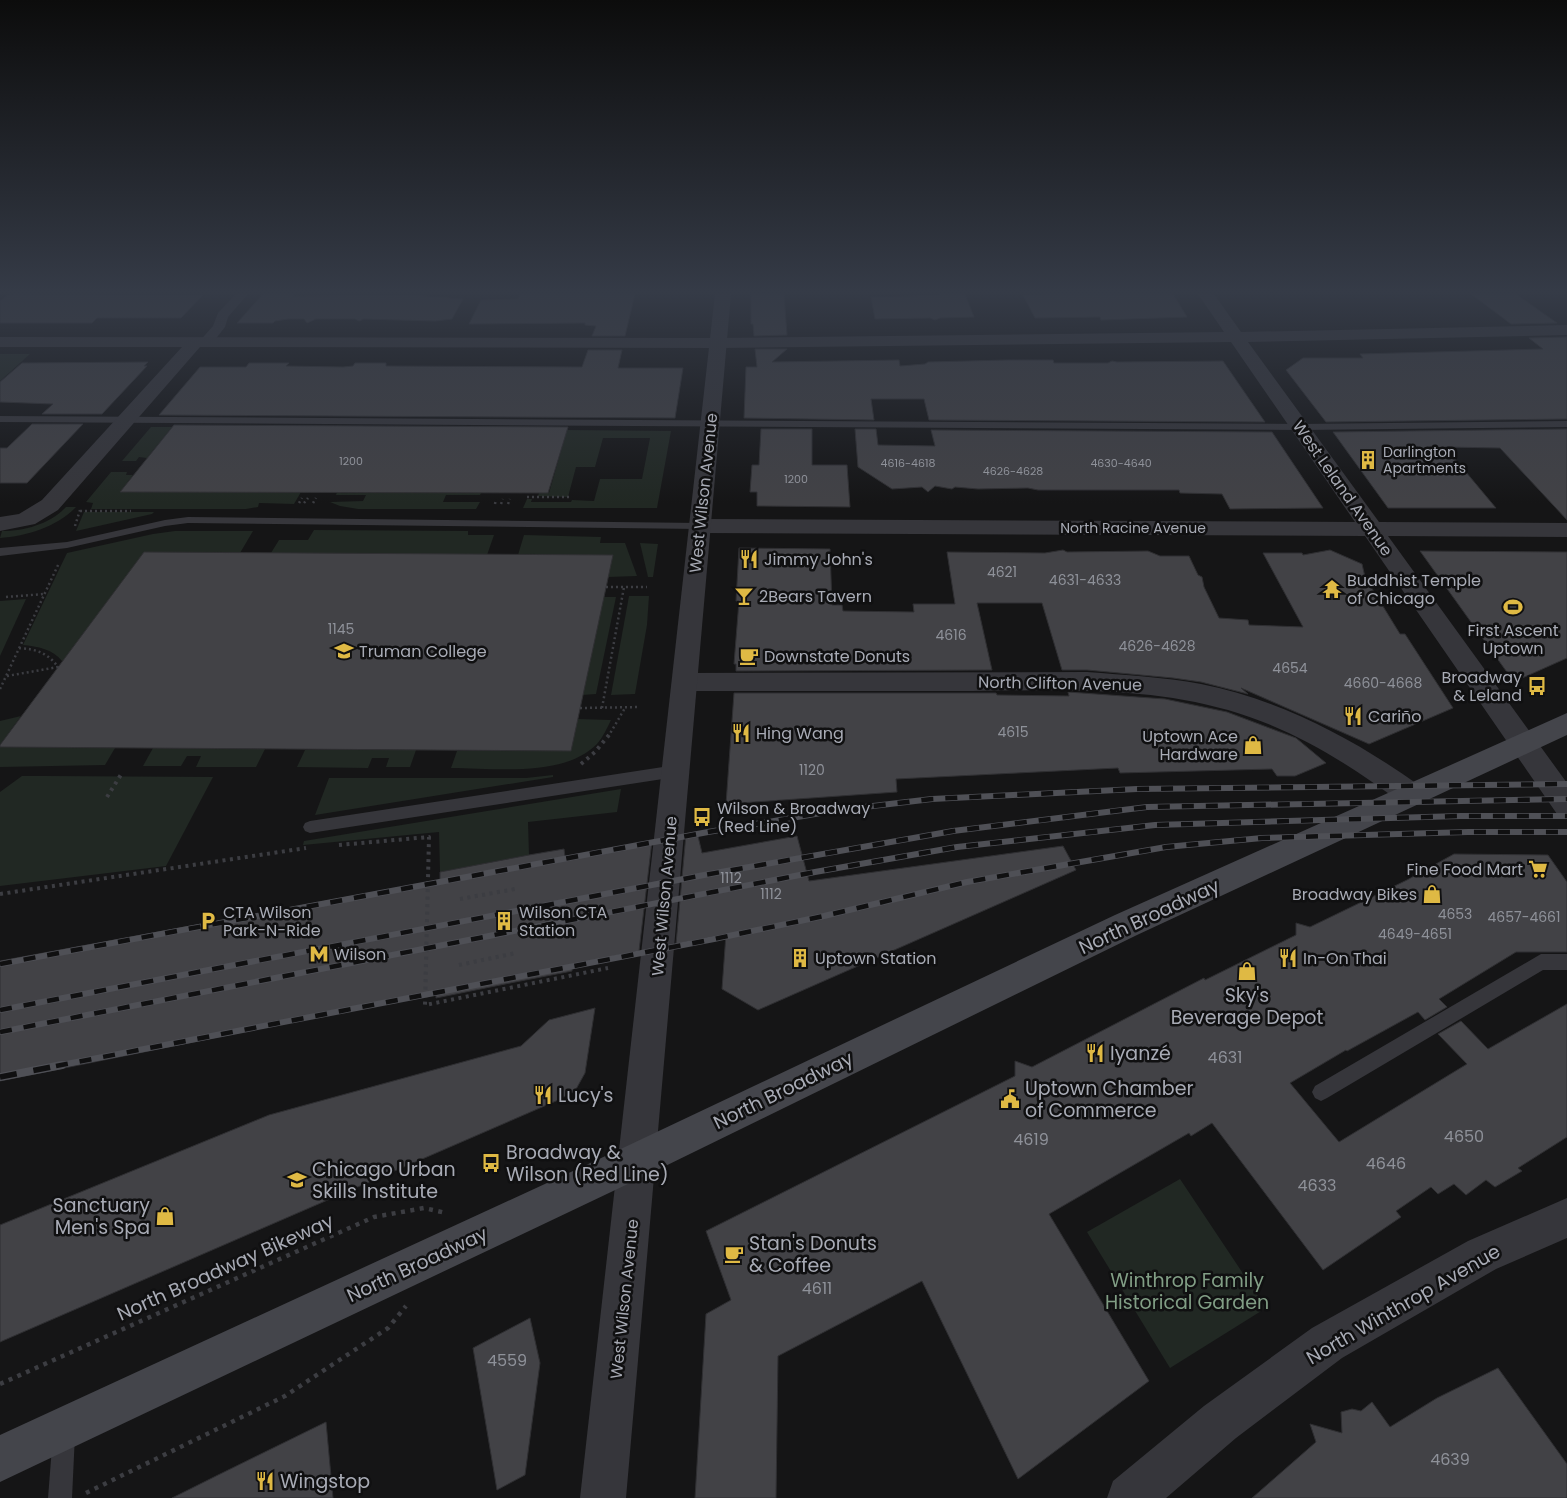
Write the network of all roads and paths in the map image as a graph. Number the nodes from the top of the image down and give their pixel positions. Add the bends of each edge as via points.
1 (180, 364) edge
2 (716, 364) edge
3 (1256, 364) edge
4 (0, 419) edge
5 (125, 420) junction
6 (710, 423) junction
7 (1567, 424) edge
8 (1300, 427) junction
9 (527, 497) dead end
10 (570, 497) dead end
11 (302, 498) dead end
12 (308, 498) dead end
13 (316, 498) dead end
14 (496, 499) dead end
15 (503, 499) dead end
16 (510, 499) dead end
17 (298, 503) dead end
18 (304, 503) dead end
19 (313, 504) dead end
20 (495, 504) dead end
21 (501, 504) dead end
22 (508, 504) dead end
23 (75, 506) dead end
24 (0, 524) edge
25 (700, 526) junction
26 (1371, 528) junction
27 (1567, 530) edge
28 (73, 531) dead end
29 (0, 552) edge
30 (60, 561) dead end
31 (647, 586) dead end
32 (606, 587) dead end
33 (624, 587) junction
34 (45, 594) junction
35 (6, 597) dead end
36 (19, 648) junction
37 (6, 676) junction
38 (685, 682) junction
39 (0, 689) edge
40 (640, 707) dead end
41 (580, 708) dead end
42 (602, 708) junction
43 (625, 708) junction
44 (1567, 723) edge
45 (1523, 744) junction
46 (573, 768) dead end
47 (676, 771) junction
48 (122, 773) dead end
49 (1410, 794) junction
50 (107, 797) dead end
51 (1567, 806) edge
52 (310, 827) dead end
53 (330, 846) dead end
54 (310, 848) dead end
55 (515, 889) dead end
56 (0, 894) edge
57 (460, 899) dead end
58 (516, 953) dead end
59 (1567, 962) edge
60 (459, 965) dead end
61 (608, 968) dead end
62 (1321, 1092) dead end
63 (638, 1160) junction
64 (1567, 1218) edge
65 (497, 1226) junction
66 (411, 1299) dead end
67 (0, 1384) edge
68 (64, 1429) junction
69 (0, 1459) edge
70 (60, 1498) edge
71 (76, 1498) edge
72 (603, 1498) edge
73 (1130, 1498) edge

1 - 5 street
2 - 6 street, West Wilson Avenue
3 - 8 street, West Leland Avenue
4 - 5 lane
5 - 6 lane
5 - 24 street via 50,505 16,523
6 - 8 lane
6 - 25 street, West Wilson Avenue
7 - 8 lane
8 - 26 street, West Leland Avenue
9 - 10 path
11 - 17 path
12 - 18 path
13 - 19 path
14 - 20 path
15 - 21 path
16 - 22 path
23 - 28 path via 82,506
25 - 26 street, North Racine Avenue
25 - 29 lane via 188,520 67,545
25 - 38 street, West Wilson Avenue
26 - 27 street, North Racine Avenue
26 - 45 street, West Leland Avenue
30 - 34 path
31 - 33 path
32 - 33 path
33 - 42 path
34 - 35 path
34 - 36 path
36 - 37 path
36 - 37 path via 40,651 58,667
37 - 39 path
38 - 47 street, West Wilson Avenue
38 - 49 street, North Clifton Avenue via 1087,681 1203,694 1245,706 1328,742 1375,768
40 - 43 path
41 - 42 path
42 - 43 path
43 - 46 path via 593,756
44 - 45 main road, North Broadway
45 - 49 main road, North Broadway
45 - 51 street, West Leland Avenue
47 - 52 lane
47 - 63 street, West Wilson Avenue
48 - 50 path
49 - 63 main road, North Broadway
53 - 61 path via 429,838 425,1004
54 - 56 path
55 - 57 path
58 - 60 path
59 - 62 lane via 1540,962
63 - 65 main road, North Broadway
63 - 72 street, West Wilson Avenue
64 - 73 street, North Winthrop Avenue via 1482,1255 1326,1343 1220,1422
65 - 67 path, North Broadway Bikeway via 424,1208 374,1217
65 - 68 main road, North Broadway
66 - 71 path via 388,1328 285,1396
68 - 69 main road, North Broadway
68 - 70 lane

